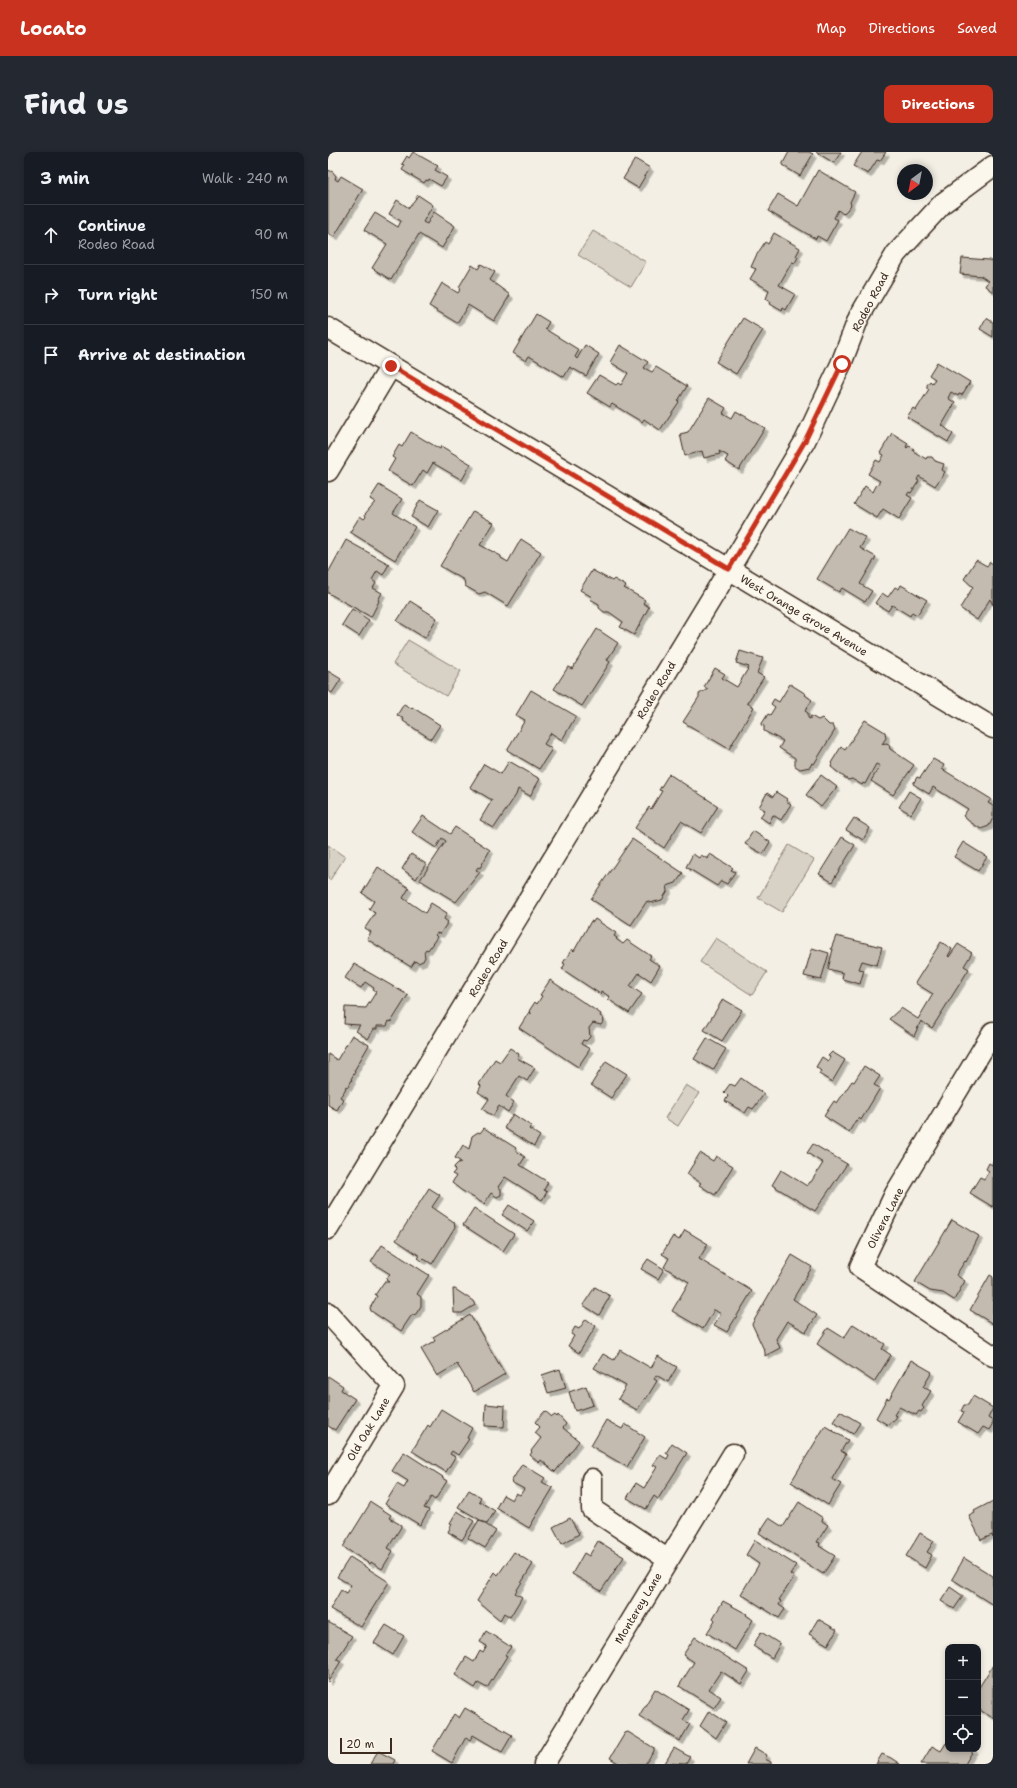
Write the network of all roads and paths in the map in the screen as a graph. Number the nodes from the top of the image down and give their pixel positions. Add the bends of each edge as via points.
1 (993, 166) edge
2 (328, 328) edge
3 (391, 366) junction
4 (328, 471) edge
5 (729, 569) junction
6 (993, 728) edge
7 (993, 1032) edge
8 (328, 1230) edge
9 (328, 1313) edge
10 (993, 1356) edge
11 (733, 1454) dead end
12 (592, 1478) dead end
13 (328, 1495) edge
14 (667, 1559) junction
15 (544, 1764) edge

1 - 5 street, Rodeo Road via 943,203 896,254 859,317 842,364 805,441
2 - 3 street, West Orange Grove Avenue
3 - 4 street
3 - 5 street, West Orange Grove Avenue
5 - 6 street, West Orange Grove Avenue
5 - 8 street, Rodeo Road
7 - 10 street, Olivera Lane via 895,1194 860,1267
9 - 13 street, Old Oak Lane via 394,1386
11 - 14 street, Monterey Lane
12 - 14 street via 592,1509
14 - 15 street, Monterey Lane

